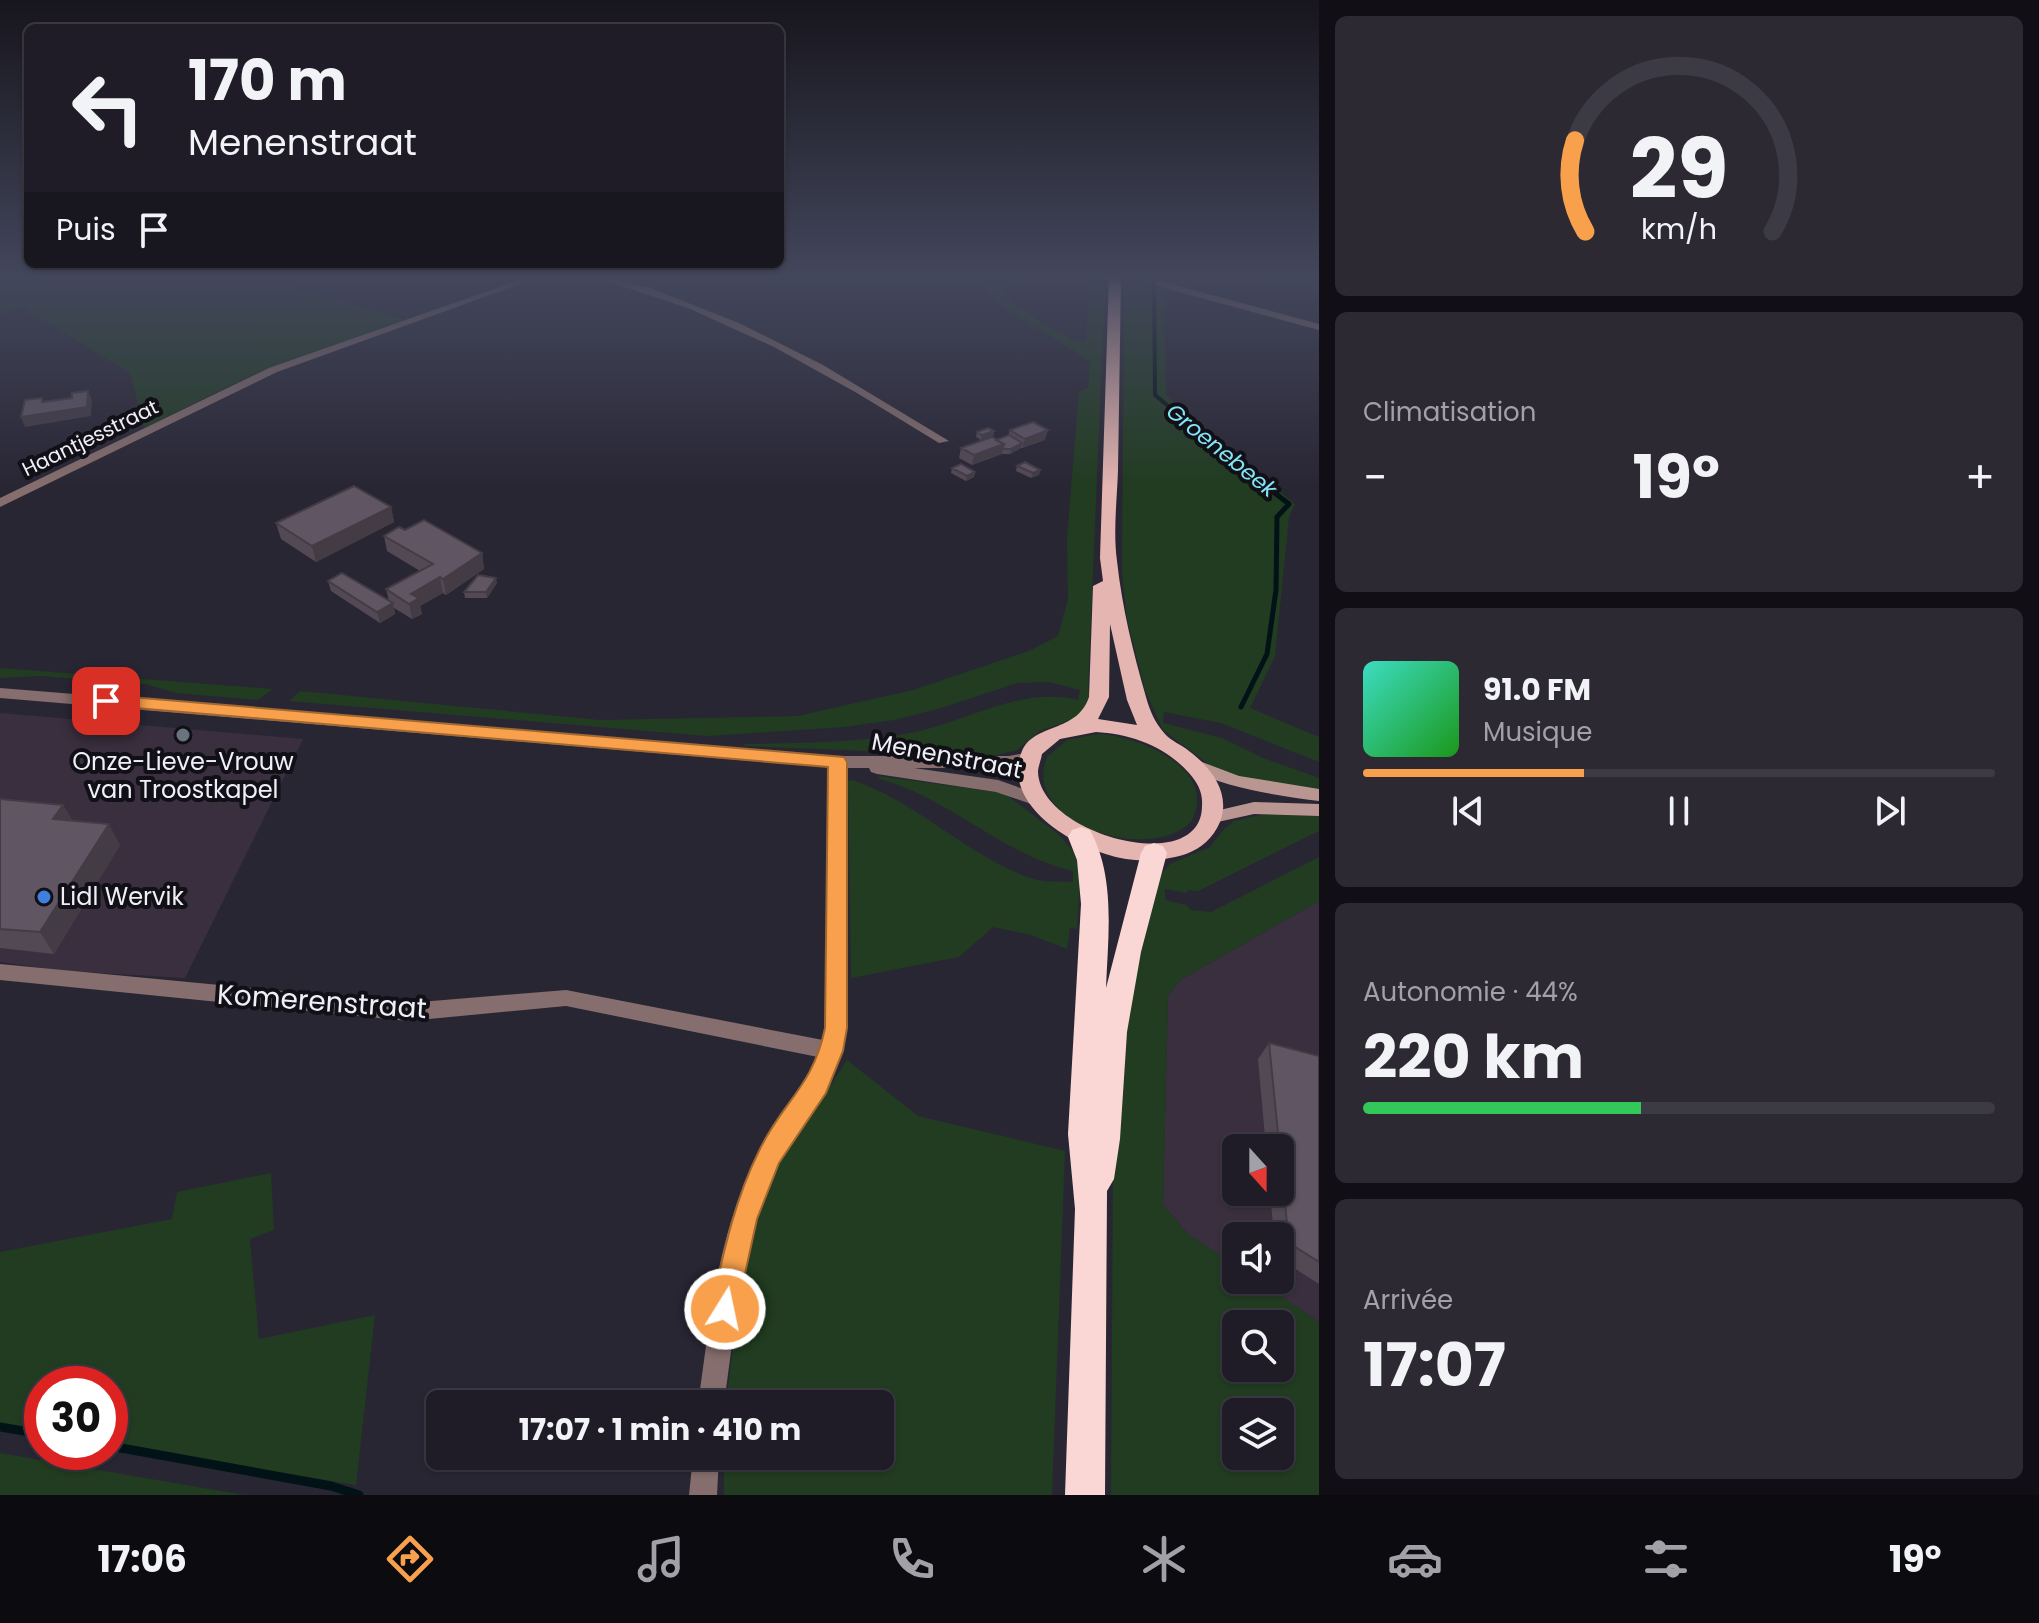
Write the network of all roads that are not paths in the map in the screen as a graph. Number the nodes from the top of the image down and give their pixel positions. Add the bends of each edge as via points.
1 (339, 347) edge
2 (782, 347) edge
3 (1113, 347) edge
4 (943, 441) dead end
5 (0, 503) edge
6 (1108, 558) junction
7 (0, 693) edge
8 (1076, 726) junction
9 (1159, 740) junction
10 (1030, 758) junction
11 (843, 762) junction
12 (1194, 765) junction
13 (1319, 795) edge
14 (1037, 800) junction
15 (1319, 810) edge
16 (1213, 817) junction
17 (1081, 837) junction
18 (1154, 853) junction
19 (0, 972) edge
20 (832, 1051) junction
21 (1092, 1209) junction
22 (713, 1390) edge
23 (705, 1470) edge
24 (703, 1495) edge
25 (1085, 1495) edge

1 - 5 street, Haantjesstraat via 273,370
2 - 4 street
3 - 6 main road
6 - 8 main road via 1102,584 1099,697 1094,712
6 - 9 main road via 1137,700
7 - 11 street, Menenstraat
8 - 9 main road via 1117,727
8 - 10 main road via 1046,737
9 - 12 main road
10 - 11 street, Menenstraat
10 - 14 main road via 1027,771
11 - 14 street, Menenstraat via 998,786
11 - 20 street
12 - 13 main road via 1240,784
12 - 16 main road via 1210,791
14 - 17 main road
15 - 16 main road via 1254,808
16 - 18 main road via 1193,842
17 - 18 main road via 1130,852
17 - 21 highway via 1094,882 1084,1134
18 - 21 highway via 1112,1032 1104,1139
19 - 20 street, Komerenstraat via 408,1012 566,998
20 - 22 street via 817,1086 769,1156 744,1219
21 - 25 highway
23 - 24 street

